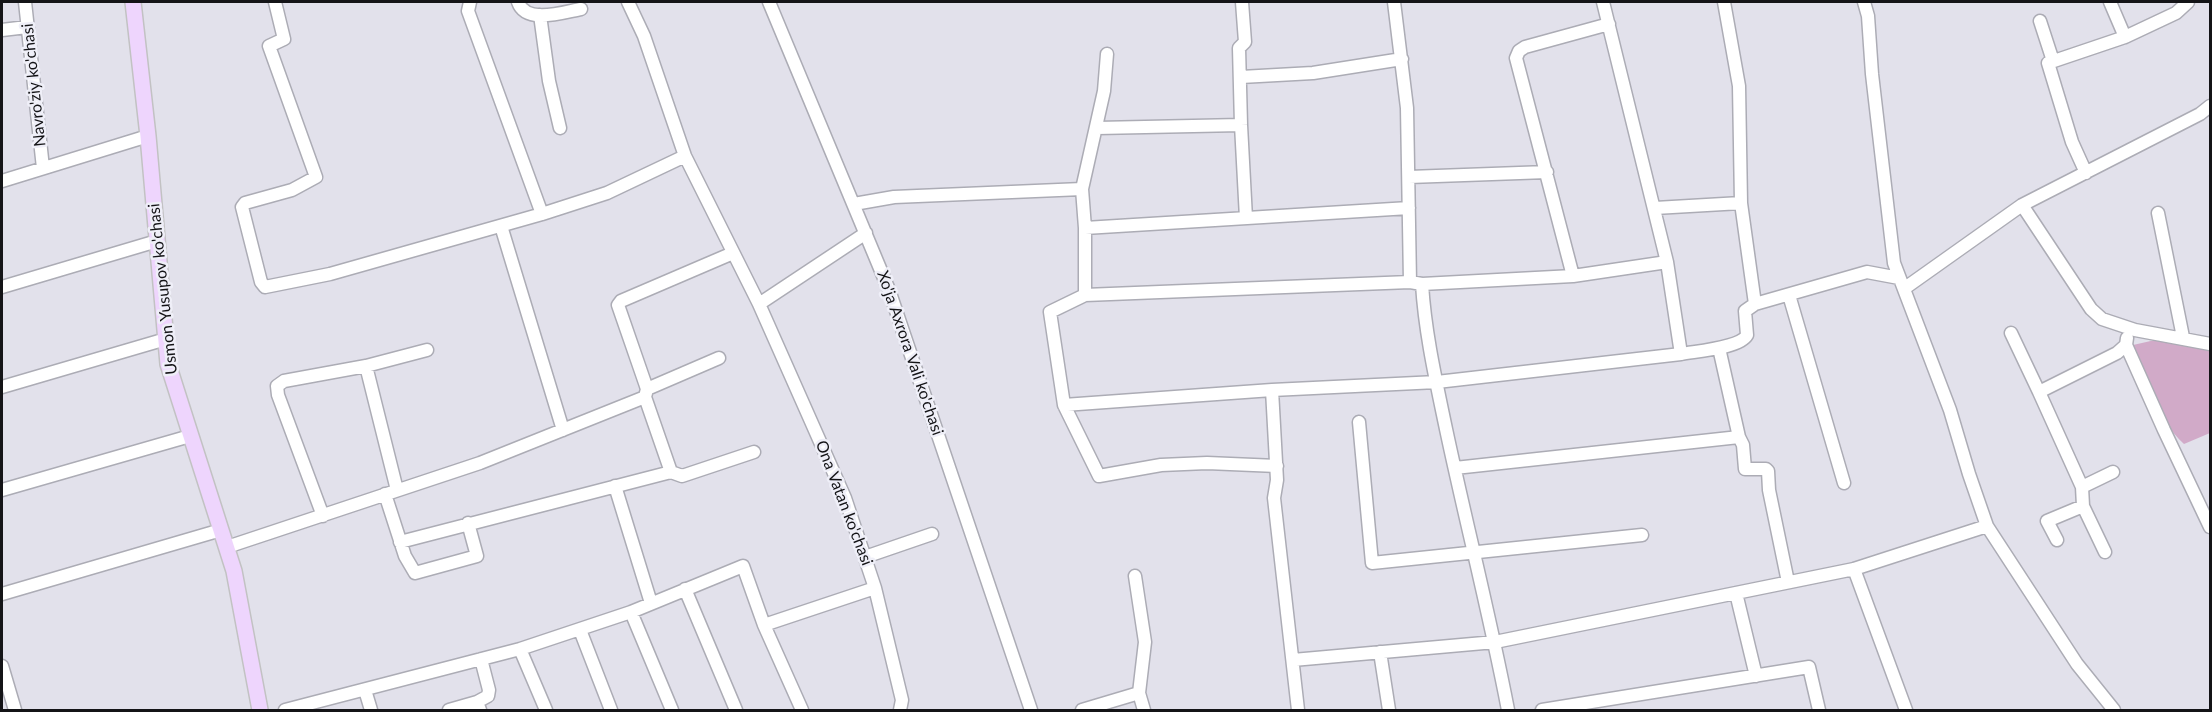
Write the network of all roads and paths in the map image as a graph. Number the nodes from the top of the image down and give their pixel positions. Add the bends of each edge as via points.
1 (25, 2) edge
2 (133, 2) edge
3 (275, 2) edge
4 (470, 2) edge
5 (518, 2) edge
6 (628, 2) edge
7 (769, 2) edge
8 (1242, 2) edge
9 (1394, 2) edge
10 (1603, 2) edge
11 (1724, 2) edge
12 (1864, 2) edge
13 (2110, 2) edge
14 (2188, 2) edge
15 (581, 9) dead end
16 (540, 15) junction
17 (2040, 21) dead end
18 (1609, 24) junction
19 (27, 27) junction
20 (2, 30) edge
21 (2125, 38) junction
22 (1107, 54) dead end
23 (1402, 59) junction
24 (2053, 61) junction
25 (1240, 77) junction
26 (2211, 106) edge
27 (1240, 125) junction
28 (560, 128) dead end
29 (1097, 128) junction
30 (148, 136) junction
31 (685, 156) junction
32 (43, 168) junction
33 (1547, 172) junction
34 (2086, 173) junction
35 (1409, 177) junction
36 (2, 181) edge
37 (1083, 189) junction
38 (1741, 202) junction
39 (854, 204) junction
40 (2022, 206) junction
41 (1409, 208) junction
42 (1655, 208) junction
43 (2158, 213) dead end
44 (542, 214) junction
45 (1246, 218) junction
46 (501, 226) junction
47 (1084, 228) junction
48 (866, 233) junction
49 (157, 241) junction
50 (733, 253) junction
51 (1667, 262) junction
52 (1572, 276) junction
53 (1416, 283) junction
54 (1902, 283) junction
55 (2, 287) edge
56 (1085, 295) junction
57 (1789, 295) junction
58 (759, 304) junction
59 (1755, 304) junction
60 (2129, 328) junction
61 (2011, 333) dead end
62 (2183, 338) junction
63 (166, 339) junction
64 (2211, 344) edge
65 (2126, 345) junction
66 (1719, 348) junction
67 (427, 350) dead end
68 (1681, 354) junction
69 (719, 358) dead end
70 (366, 366) junction
71 (1437, 382) junction
72 (2, 387) edge
73 (1272, 390) junction
74 (646, 393) junction
75 (2039, 393) junction
76 (1064, 405) junction
77 (1359, 422) dead end
78 (563, 430) junction
79 (190, 436) junction
80 (1738, 437) junction
81 (754, 452) dead end
82 (1276, 466) junction
83 (1455, 468) junction
84 (671, 472) junction
85 (2113, 472) dead end
86 (1844, 483) dead end
87 (615, 486) junction
88 (2082, 487) junction
89 (2, 490) edge
90 (391, 492) junction
91 (2083, 506) junction
92 (323, 516) junction
93 (468, 523) junction
94 (1987, 526) junction
95 (2211, 527) edge
96 (221, 530) junction
97 (932, 534) dead end
98 (1642, 535) dead end
99 (2057, 540) dead end
100 (400, 542) junction
101 (227, 547) junction
102 (2105, 552) dead end
103 (1473, 554) junction
104 (865, 557) junction
105 (1854, 569) junction
106 (1135, 576) dead end
107 (1788, 582) junction
108 (876, 588) junction
109 (685, 589) junction
110 (1736, 593) junction
111 (2, 594) edge
112 (651, 603) junction
113 (631, 612) junction
114 (764, 626) junction
115 (580, 630) junction
116 (1495, 642) junction
117 (520, 649) junction
118 (1380, 652) junction
119 (481, 659) junction
120 (1293, 660) junction
121 (2, 666) edge
122 (1756, 676) junction
123 (365, 690) junction
124 (1139, 693) junction
125 (10, 706) edge
126 (479, 706) edge
127 (260, 711) edge
128 (285, 711) edge
129 (371, 711) edge
130 (449, 711) edge
131 (546, 711) edge
132 (611, 711) edge
133 (672, 711) edge
134 (736, 711) edge
135 (802, 711) edge
136 (900, 711) edge
137 (1031, 711) edge
138 (1082, 711) edge
139 (1144, 711) edge
140 (1298, 711) edge
141 (1389, 711) edge
142 (1508, 711) edge
143 (1542, 711) edge
144 (1819, 711) edge
145 (1905, 711) edge
146 (2114, 711) edge

1 - 19 street, Navro'ziy ko'chasi
2 - 30 main road, Usmon Yusupov ko'chasi
3 - 46 street via 284,39 269,46 316,177 292,190 242,207 265,287 330,274
4 - 44 street via 468,11
5 - 16 street via 528,13
6 - 31 street, Ona Vatan ko'chasi via 644,36
7 - 39 street, Xo'ja Axrora Vali ko'chasi
8 - 25 street via 1245,42 1239,48
9 - 23 street
10 - 18 street
11 - 38 street via 1739,86
12 - 54 street via 1894,263
13 - 21 street
14 - 21 street via 2176,13
15 - 16 street
16 - 28 street
17 - 24 street
18 - 33 street via 1525,47 1516,58
18 - 42 street
19 - 20 street
19 - 32 street, Navro'ziy ko'chasi
21 - 24 street
22 - 29 street
23 - 25 street via 1313,73
23 - 35 street
24 - 34 street via 2048,63 2072,142
25 - 27 street
26 - 34 street
27 - 29 street
27 - 45 street
29 - 37 street
30 - 32 street
30 - 49 main road, Usmon Yusupov ko'chasi
31 - 44 street via 607,193
31 - 50 street, Ona Vatan ko'chasi
32 - 36 street
33 - 35 street
33 - 52 street
34 - 40 street
35 - 41 street
37 - 39 street via 894,197
37 - 47 street
38 - 42 street
38 - 59 street
39 - 48 street, Xo'ja Axrora Vali ko'chasi
40 - 54 street
40 - 60 street via 2091,309 2102,319
41 - 45 street
41 - 53 street
42 - 51 street
43 - 62 street
44 - 46 street
45 - 47 street
46 - 78 street
47 - 56 street
48 - 58 street
48 - 137 street, Xo'ja Axrora Vali ko'chasi via 899,318
49 - 55 street
49 - 63 main road, Usmon Yusupov ko'chasi
50 - 58 street, Ona Vatan ko'chasi
50 - 74 street via 618,305
51 - 52 street
51 - 68 street
52 - 53 street
53 - 56 street
53 - 71 street
54 - 57 street via 1867,272
54 - 94 street via 1950,411
56 - 76 street via 1050,312
57 - 59 street
57 - 86 street
58 - 104 street, Ona Vatan ko'chasi via 845,498
59 - 66 street via 1745,311 1746,338
60 - 62 street
60 - 65 street
61 - 75 street
62 - 64 street
63 - 72 street
63 - 79 main road, Usmon Yusupov ko'chasi via 168,364
65 - 75 street
65 - 95 street
66 - 68 street
66 - 80 street
67 - 70 street
68 - 71 street
69 - 74 street
70 - 90 street
70 - 92 street via 284,381 277,386
71 - 73 street
71 - 83 street
73 - 76 street
73 - 82 street
74 - 78 street
74 - 84 street
75 - 88 street
76 - 82 street via 1099,476 1161,465
77 - 103 street via 1372,563
78 - 90 street
79 - 89 street
79 - 96 main road, Usmon Yusupov ko'chasi
80 - 83 street
80 - 107 street via 1743,445 1745,469 1768,471
81 - 84 street via 682,476
82 - 120 street via 1274,498
83 - 103 street
84 - 87 street
85 - 88 street
87 - 93 street
87 - 112 street
88 - 91 street
90 - 92 street
90 - 100 street
91 - 99 street via 2047,521
91 - 102 street
92 - 101 street
93 - 100 street
93 - 100 street via 477,556 415,573
94 - 105 street
94 - 146 street via 2077,664
96 - 101 main road, Usmon Yusupov ko'chasi
96 - 111 street
97 - 104 street
98 - 103 street
101 - 127 main road, Usmon Yusupov ko'chasi
103 - 116 street
104 - 108 street, Ona Vatan ko'chasi
105 - 107 street
105 - 145 street
106 - 124 street via 1145,642
107 - 110 street
108 - 114 street
108 - 136 street, Ona Vatan ko'chasi via 902,700
109 - 112 street
109 - 114 street via 742,566
109 - 134 street
110 - 116 street
110 - 122 street
112 - 113 street
113 - 115 street
113 - 133 street
114 - 135 street
115 - 117 street
115 - 132 street
116 - 118 street
116 - 142 street
117 - 119 street
117 - 131 street
118 - 120 street
118 - 141 street
119 - 123 street
119 - 126 street via 489,690
120 - 140 street
121 - 125 street
122 - 143 street
122 - 144 street via 1809,667
123 - 128 street
123 - 129 street
124 - 138 street
124 - 139 street
126 - 130 street

